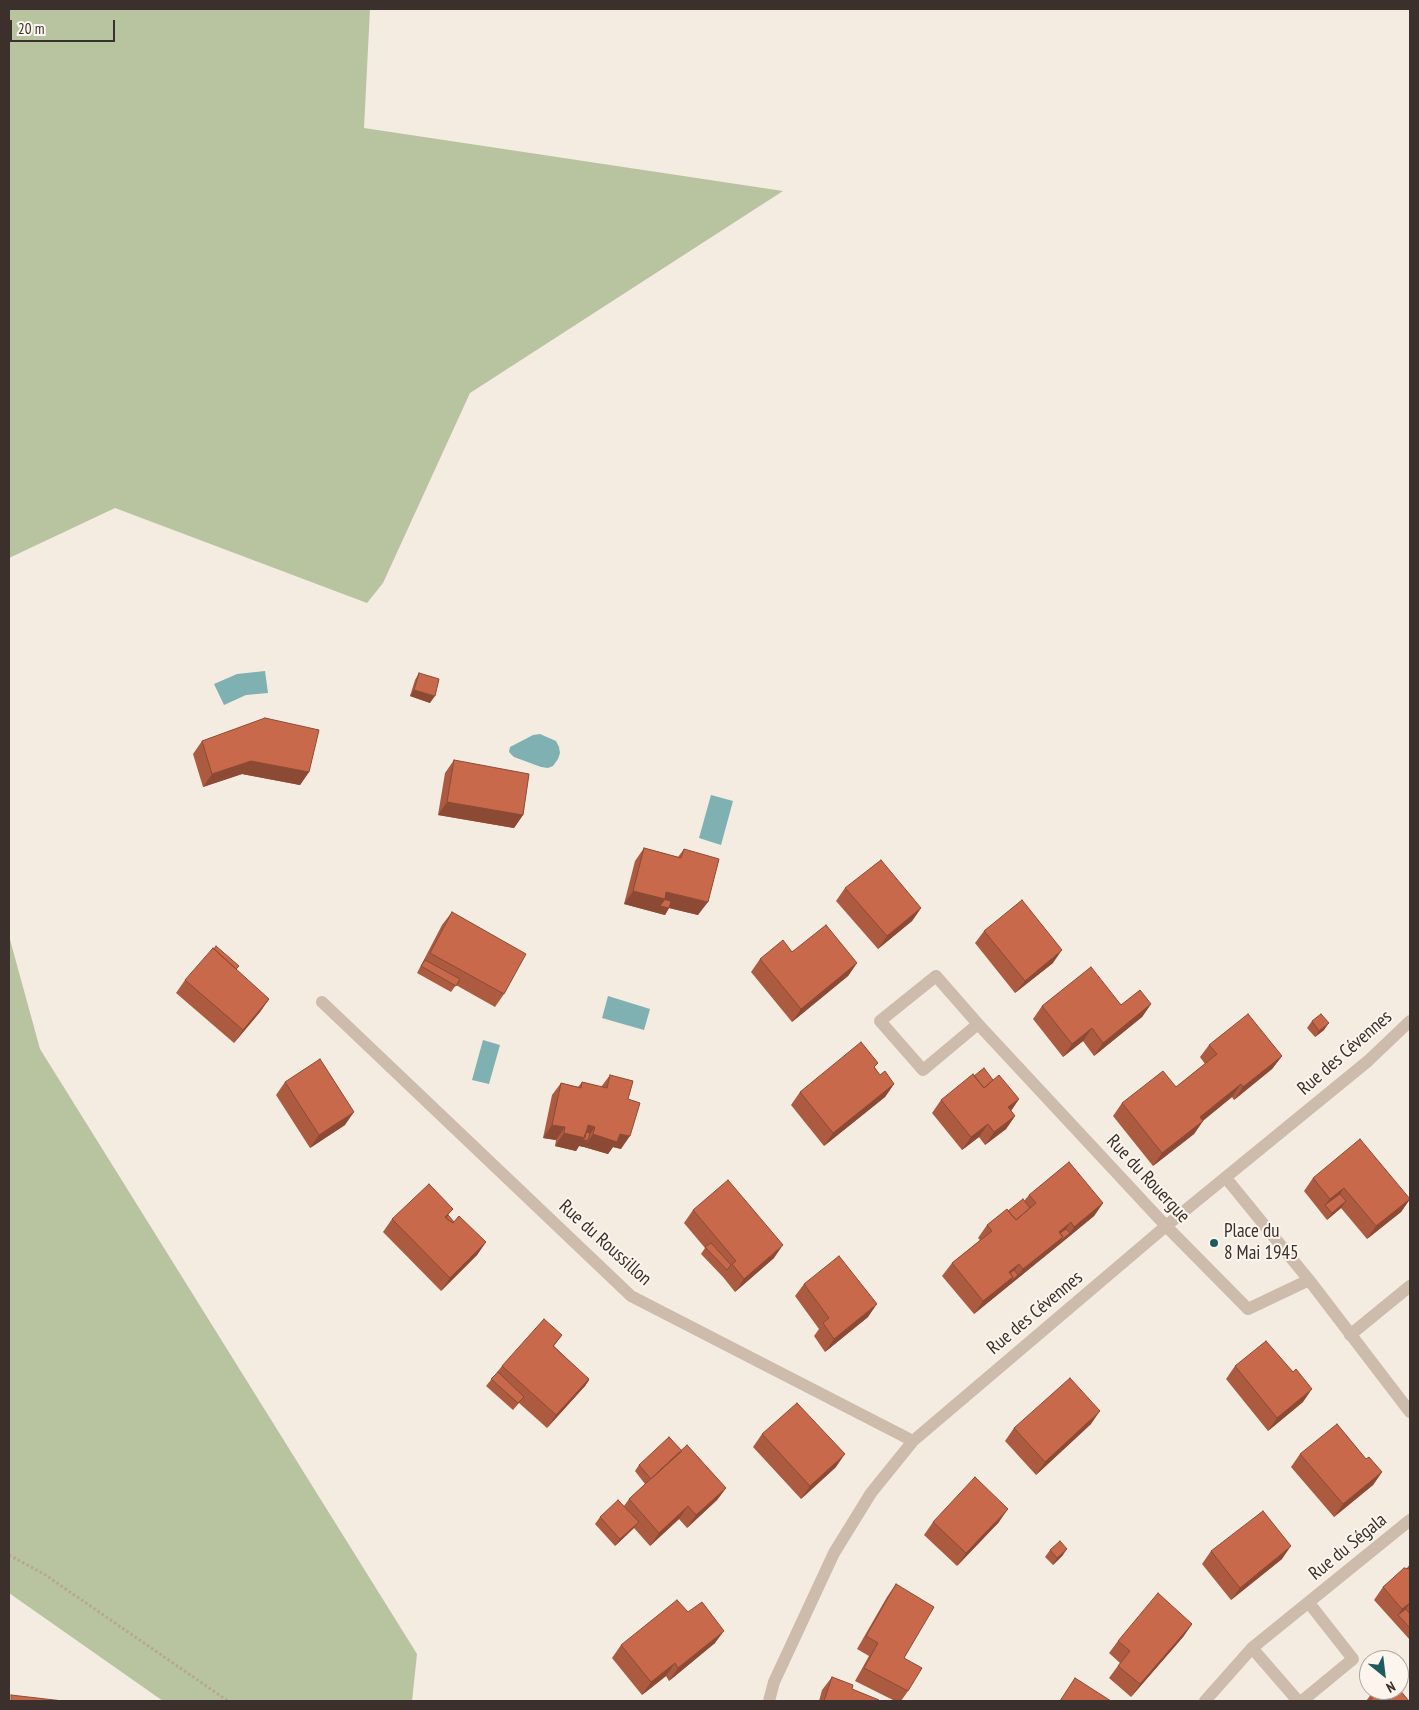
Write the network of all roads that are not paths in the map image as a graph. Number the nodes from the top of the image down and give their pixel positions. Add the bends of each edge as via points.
1 (322, 1002) dead end
2 (1410, 1021) edge
3 (978, 1024) junction
4 (1226, 1178) junction
5 (1166, 1226) junction
6 (1309, 1280) junction
7 (1410, 1286) edge
8 (1350, 1335) junction
9 (1410, 1412) edge
10 (913, 1440) junction
11 (1410, 1520) edge
12 (1309, 1603) junction
13 (1252, 1648) junction
14 (769, 1701) edge
15 (1205, 1701) edge
16 (1298, 1701) edge
17 (1302, 1701) edge

1 - 10 street, Rue du Roussillon via 632,1296
2 - 4 street, Rue des Cévennes via 1368,1061
3 - 3 street, Rue du Rouergue via 936,976 880,1021 923,1070
3 - 5 street, Rue du Rouergue
4 - 5 street, Rue des Cévennes
4 - 6 street
5 - 6 street, Rue du Rouergue via 1248,1309
5 - 10 street, Rue des Cévennes
6 - 8 street
7 - 8 street
8 - 9 street
10 - 14 street, Rue des Cévennes via 871,1493 834,1554 774,1682
11 - 12 street, Rue du Ségala
12 - 13 street, Rue du Ségala
12 - 17 street, Rue du Ségala via 1354,1659
13 - 15 street, Rue du Ségala
13 - 16 street

